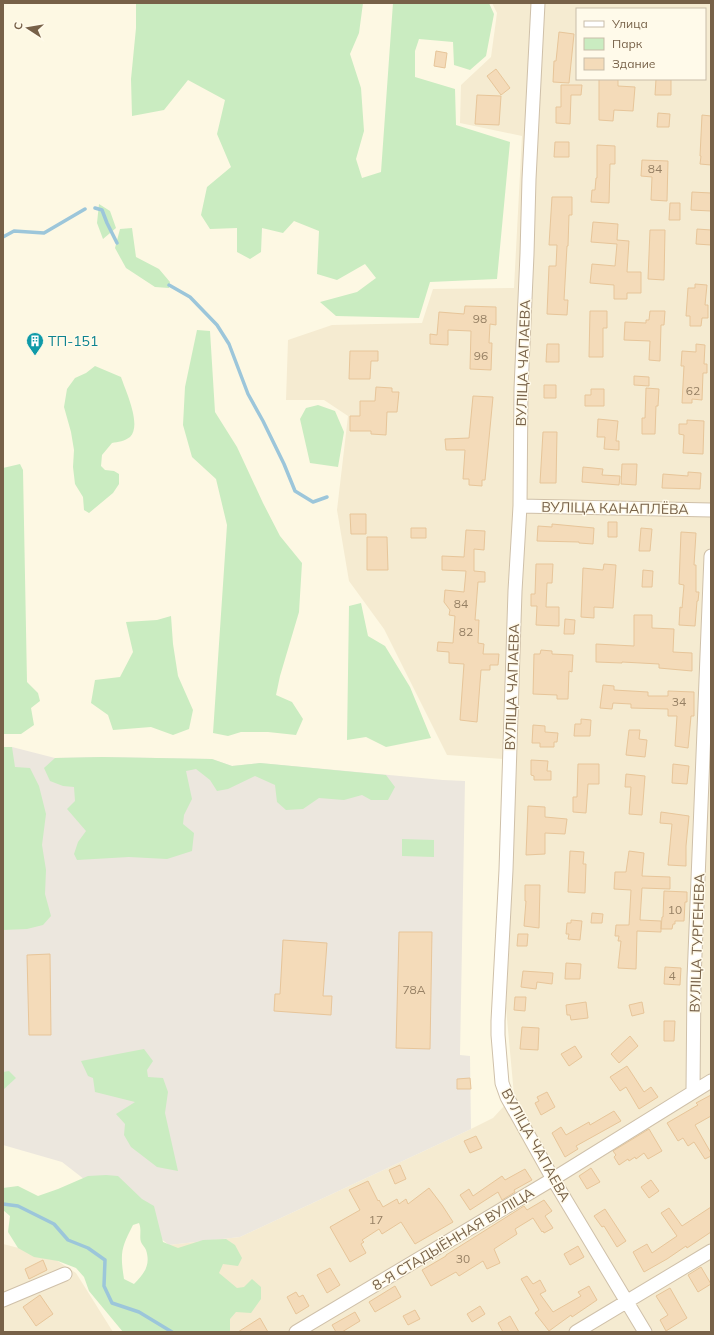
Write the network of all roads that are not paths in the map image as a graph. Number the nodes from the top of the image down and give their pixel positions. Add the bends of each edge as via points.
1 (538, 3) edge
2 (520, 506) junction
3 (711, 510) edge
4 (711, 556) edge
5 (711, 1081) edge
6 (693, 1091) junction
7 (553, 1179) junction
8 (711, 1251) edge
9 (65, 1274) dead end
10 (3, 1300) edge
11 (627, 1302) junction
12 (296, 1332) edge
13 (576, 1332) edge
14 (644, 1332) edge

1 - 2 street, ВУЛІЦА ЧАПАЕВА via 529,179
2 - 3 street, ВУЛІЦА КАНАПЛЁВА
2 - 7 street, ВУЛІЦА ЧАПАЕВА via 498,1035 502,1083 507,1097
4 - 6 street, ВУЛІЦА ТУРГЕНЕВА via 694,979
5 - 6 street, 8-Я СТАДЫЁННАЯ ВУЛІЦА
6 - 7 street, 8-Я СТАДЫЁННАЯ ВУЛІЦА
7 - 11 street, ВУЛІЦА ЧАПАЕВА
7 - 12 street, 8-Я СТАДЫЁННАЯ ВУЛІЦА
8 - 11 street
9 - 10 street
11 - 13 street
11 - 14 street, ВУЛІЦА ЧАПАЕВА

